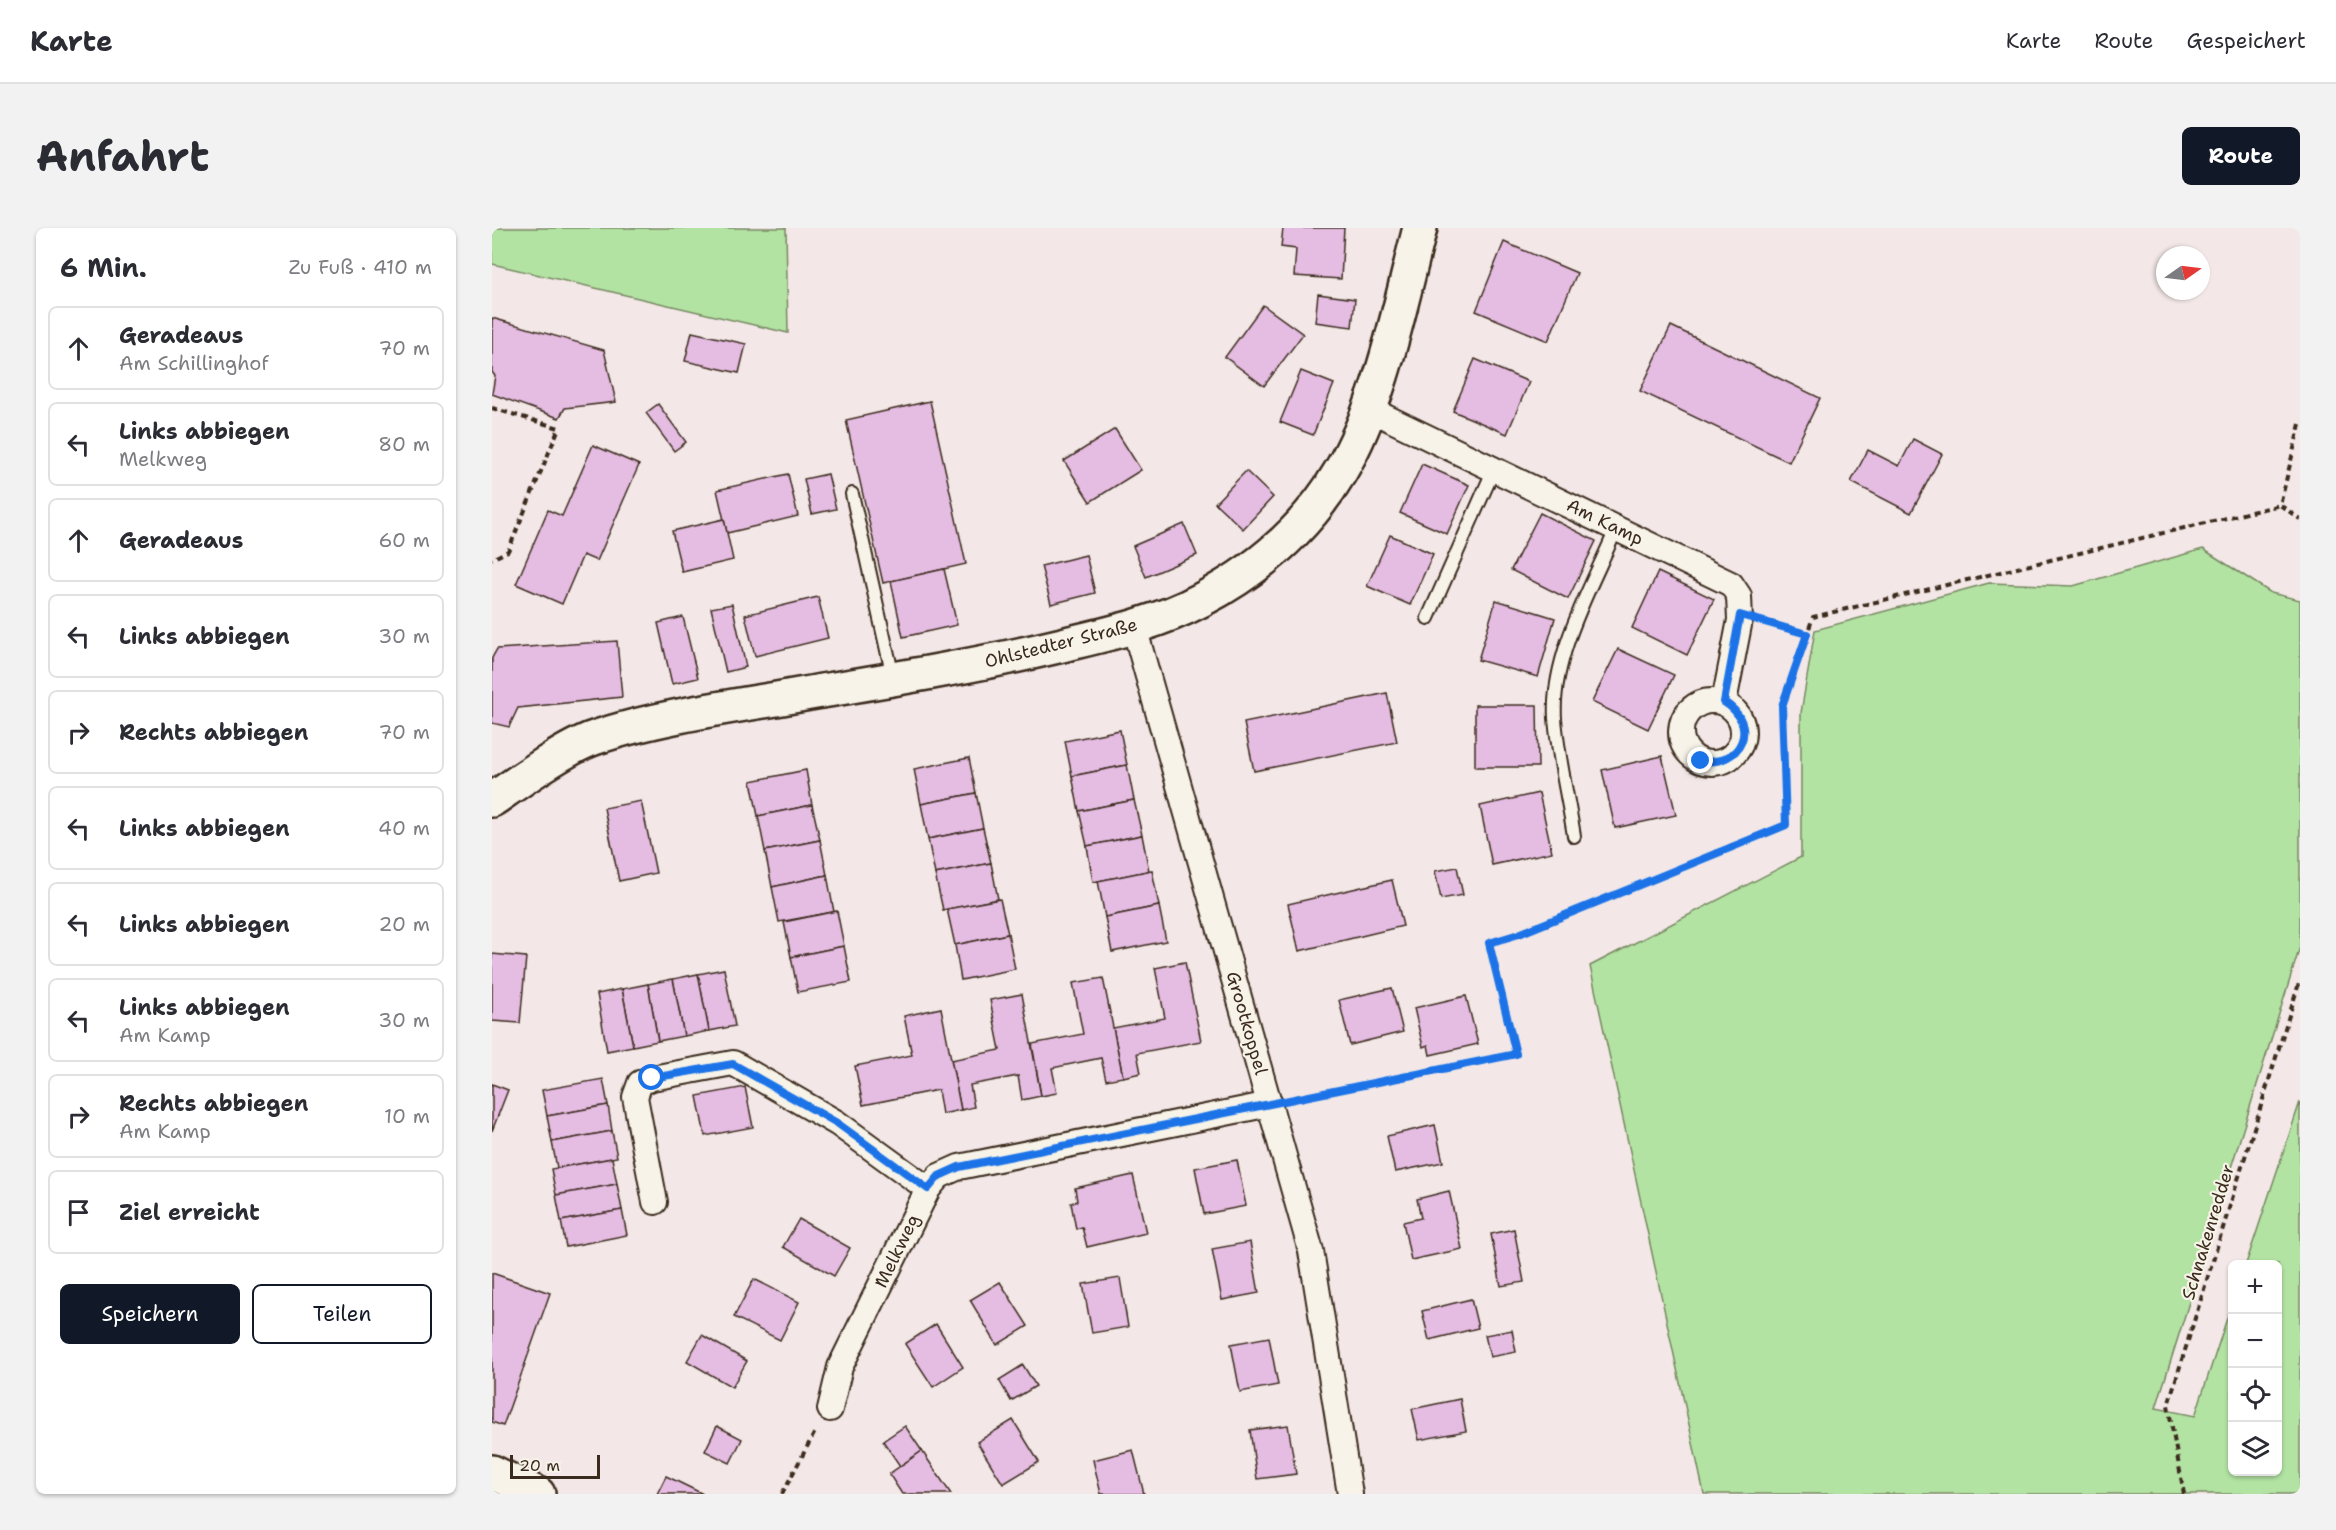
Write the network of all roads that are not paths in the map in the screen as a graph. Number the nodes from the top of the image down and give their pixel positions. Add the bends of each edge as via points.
1 (1420, 228) edge
2 (1369, 409) junction
3 (1494, 469) junction
4 (852, 494) dead end
5 (1617, 527) junction
6 (1428, 618) dead end
7 (1134, 627) junction
8 (893, 678) junction
9 (1724, 702) dead end
10 (492, 800) edge
11 (1574, 836) dead end
12 (1270, 1104) junction
13 (928, 1189) junction
14 (655, 1202) dead end
15 (830, 1409) road end
16 (1350, 1494) edge

1 - 2 street, Ohlstedter Straße
2 - 3 street, Am Kamp
2 - 7 street, Ohlstedter Straße via 1342,470 1289,539 1244,574 1200,600
3 - 5 street, Am Kamp
3 - 6 lane
4 - 8 lane
5 - 9 street, Am Kamp via 1731,584 1739,596 1740,615
5 - 11 lane via 1564,651 1558,683 1555,717
7 - 8 street, Ohlstedter Straße via 997,661
7 - 12 street, Grootkoppel
8 - 10 street, Ohlstedter Straße via 710,710 592,739
12 - 13 street, Melkweg via 959,1167 939,1176
12 - 16 street, Grootkoppel via 1311,1251
13 - 14 street via 837,1123 733,1064 640,1083 635,1097
13 - 15 street, Melkweg via 840,1367

